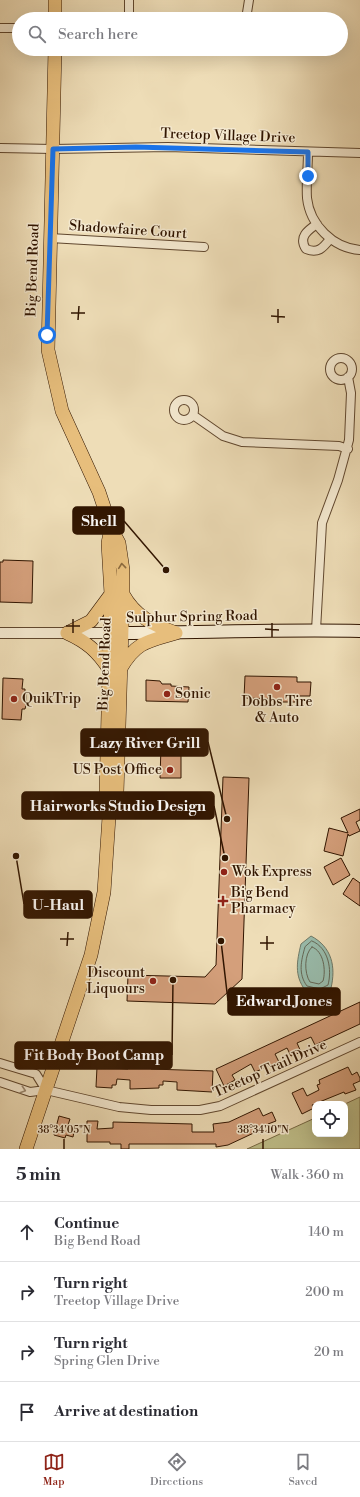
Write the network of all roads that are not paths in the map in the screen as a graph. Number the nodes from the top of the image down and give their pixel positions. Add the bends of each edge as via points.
1 (55, 0) edge
2 (129, 0) edge
3 (249, 0) edge
4 (55, 12) edge
5 (129, 12) edge
6 (247, 12) edge
7 (0, 28) edge
8 (12, 28) edge
9 (55, 56) edge
10 (0, 148) edge
11 (53, 149) junction
12 (308, 152) junction
13 (360, 153) edge
14 (317, 224) junction
15 (50, 238) junction
16 (330, 238) junction
17 (204, 248) dead end
18 (360, 250) edge
19 (348, 377) dead end
20 (193, 415) dead end
21 (348, 448) junction
22 (117, 594) junction
23 (316, 630) junction
24 (360, 631) edge
25 (67, 633) junction
26 (116, 633) junction
27 (176, 633) junction
28 (0, 634) edge
29 (115, 669) junction
30 (360, 1042) edge
31 (0, 1063) edge
32 (0, 1082) edge
33 (46, 1090) junction
34 (26, 1149) edge

1 - 4 main road
2 - 5 street
3 - 6 street
7 - 8 street
9 - 11 main road, Big Bend Road
10 - 11 street, Treetop Village Drive
11 - 12 street, Treetop Village Drive via 136,147
11 - 15 main road, Big Bend Road
12 - 13 street, Treetop Village Drive
12 - 14 street via 307,198 311,214
14 - 16 street
14 - 16 street via 302,238 306,249 317,251 323,248
15 - 17 street, Shadowfaire Court
15 - 22 main road, Big Bend Road via 47,335 50,366 62,411 119,543 122,570
16 - 18 street via 343,246
19 - 21 street via 351,393
20 - 21 street via 223,436 242,442
21 - 23 street via 322,523
22 - 25 main road via 91,620
22 - 26 main road, Big Bend Road
22 - 27 main road via 137,614 157,626
23 - 24 main road, Sulphur Spring Road
23 - 27 main road, Sulphur Spring Road
25 - 26 street, Sulphur Spring Road
25 - 28 street, Sulphur Spring Road
25 - 29 main road via 90,645
26 - 27 main road, Sulphur Spring Road
26 - 29 main road, Big Bend Road
27 - 29 main road via 146,642 134,649
29 - 33 main road, Big Bend Road via 106,793 110,802 104,892 91,954
30 - 33 street, Treetop Trail Drive via 211,1109 151,1110 119,1107
31 - 33 street via 36,1074
32 -> 33 street, Treetop Trail Drive via 30,1092
33 - 34 main road, Big Bend Road

